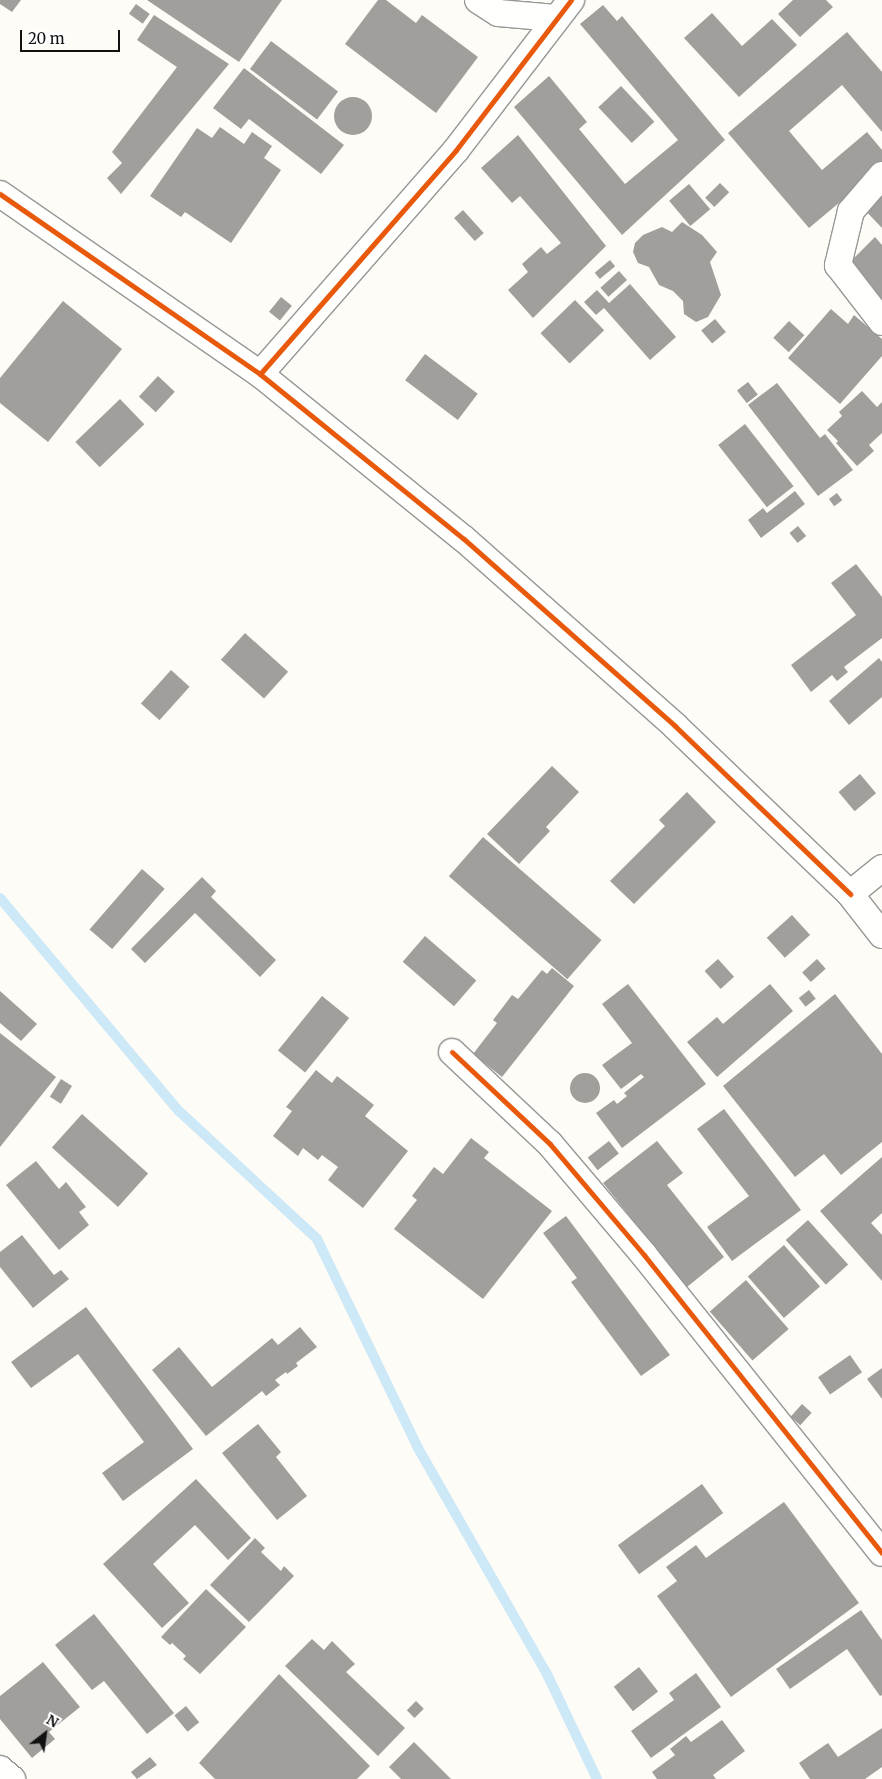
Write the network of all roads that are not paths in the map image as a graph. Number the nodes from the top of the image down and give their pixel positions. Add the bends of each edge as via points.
1 (478, 0) edge
2 (563, 9) edge
3 (882, 175) edge
4 (0, 194) edge
5 (882, 322) edge
6 (260, 374) junction
7 (882, 868) edge
8 (850, 894) junction
9 (882, 935) edge
10 (452, 1052) dead end
11 (882, 1553) edge
12 (0, 1769) edge
13 (12, 1779) edge

1 - 2 street via 498,13
2 - 6 street via 456,150
3 - 5 street via 851,211 838,264
4 - 6 street
6 - 8 street via 479,552 675,726
7 - 8 street
8 - 9 street
10 - 11 street via 550,1144 644,1255
12 - 13 street

